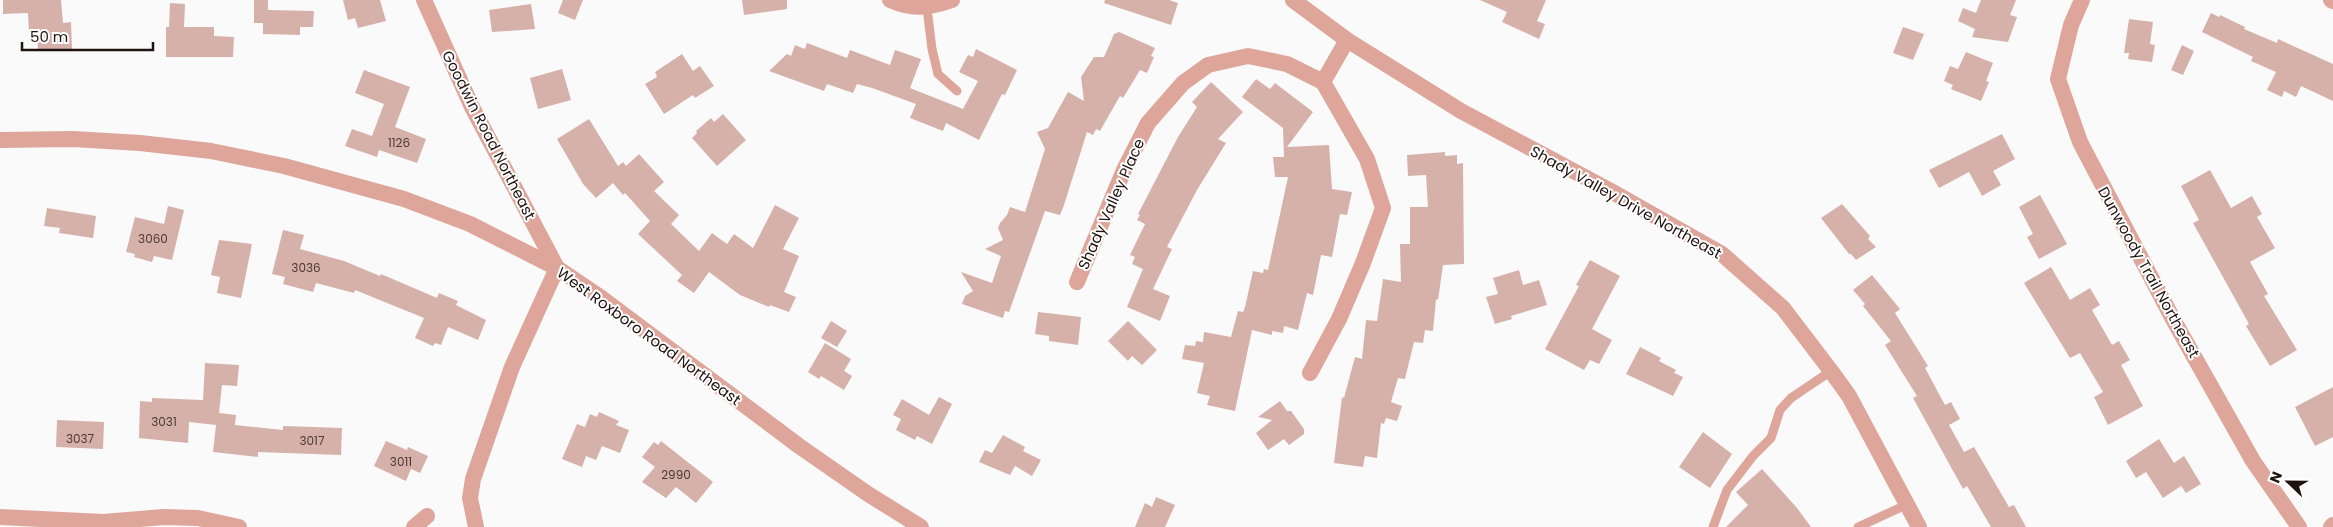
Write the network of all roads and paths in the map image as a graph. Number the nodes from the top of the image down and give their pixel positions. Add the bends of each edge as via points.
1 (424, 0) edge
2 (890, 0) edge
3 (952, 0) edge
4 (1293, 0) edge
5 (2082, 0) edge
6 (927, 8) junction
7 (1347, 40) junction
8 (1323, 82) junction
9 (956, 91) dead end
10 (0, 140) edge
11 (557, 268) junction
12 (1077, 282) dead end
13 (1831, 371) junction
14 (1310, 373) dead end
15 (1906, 505) junction
16 (427, 516) dead end
17 (0, 517) edge
18 (100, 525) edge
19 (239, 527) edge
20 (414, 527) edge
21 (476, 527) edge
22 (921, 527) edge
23 (1713, 527) edge
24 (1858, 527) edge
25 (1919, 527) edge
26 (2299, 527) edge

1 - 11 street, Goodwin Road Northeast via 472,107
2 - 6 street via 904,6
3 - 6 street
4 - 7 street, Shady Valley Drive Northeast
5 - 26 street, Dunwoody Trail Northeast via 2071,25 2058,79 2080,142 2174,322 2253,461
6 - 9 lane via 938,74
7 - 8 street
7 - 13 street, Shady Valley Drive Northeast via 1461,111 1722,254 1784,308
8 - 12 street, Shady Valley Place via 1287,64 1248,56 1208,65 1183,82 1148,123 1124,170
8 - 14 street via 1367,158 1383,208 1364,263
10 - 11 street, West Roxboro Road Northeast via 140,143 211,151 284,166 404,199 470,224
11 - 21 street via 512,367 473,479 470,498
11 - 22 street, West Roxboro Road Northeast via 799,446
13 - 15 street, Shady Valley Drive Northeast via 1849,396
13 - 23 lane via 1791,398 1780,410 1771,438 1727,490
15 - 24 lane
15 - 25 street, Shady Valley Drive Northeast
16 - 20 street
17 - 18 street
18 - 19 street via 164,517 198,518

